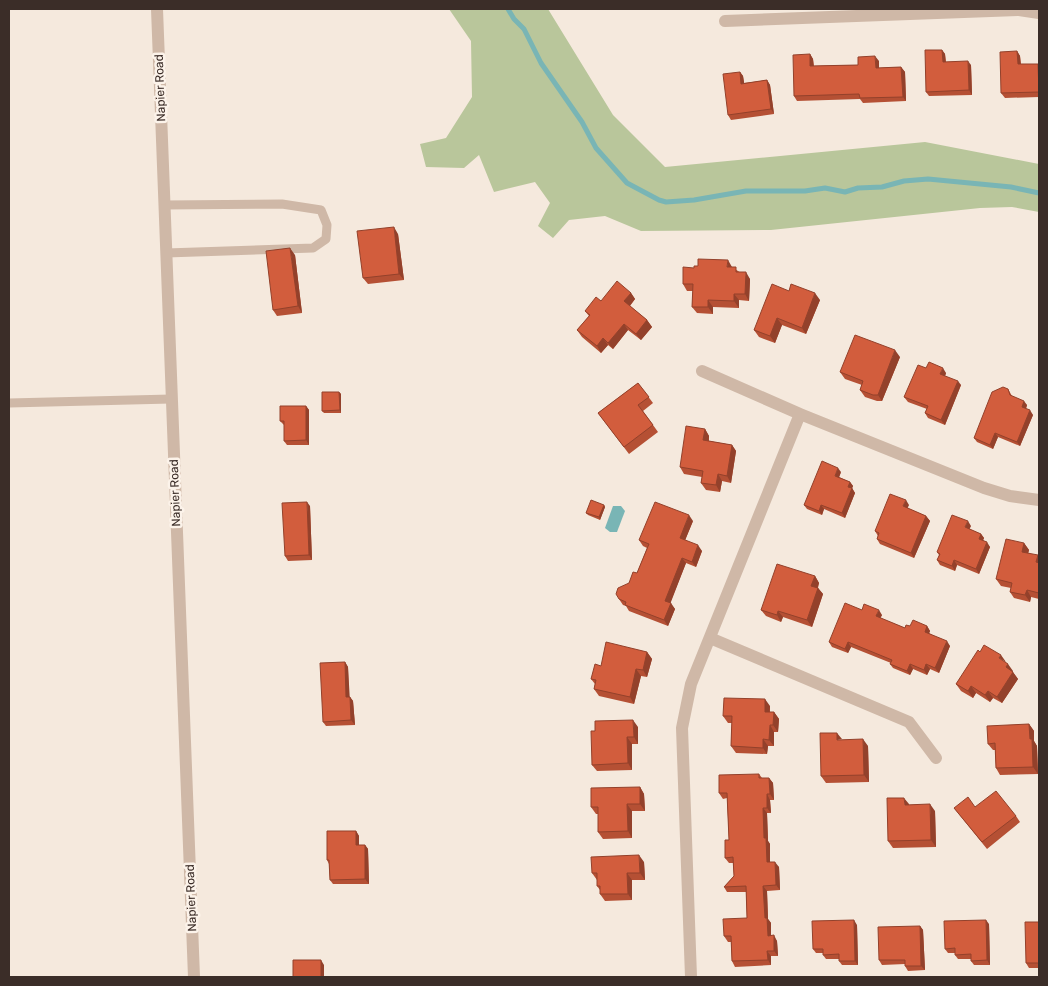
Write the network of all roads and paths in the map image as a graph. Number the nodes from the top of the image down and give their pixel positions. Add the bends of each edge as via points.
1 (157, 9) edge
2 (1039, 13) edge
3 (726, 20) dead end
4 (164, 205) junction
5 (166, 253) junction
6 (702, 371) dead end
7 (171, 399) junction
8 (9, 404) edge
9 (800, 414) junction
10 (1039, 500) edge
11 (710, 638) junction
12 (936, 758) dead end
13 (194, 977) edge
14 (691, 977) edge

1 - 4 street, Napier Road
2 - 3 street via 1019,10
4 - 5 street, Napier Road
4 - 5 lane via 282,204 321,210 327,225 326,239 313,248
5 - 7 street, Napier Road
6 - 9 street
7 - 8 lane
7 - 13 street, Napier Road
9 - 10 street via 984,488
9 - 11 street
11 - 12 street via 909,722
11 - 14 street via 691,684 682,728

